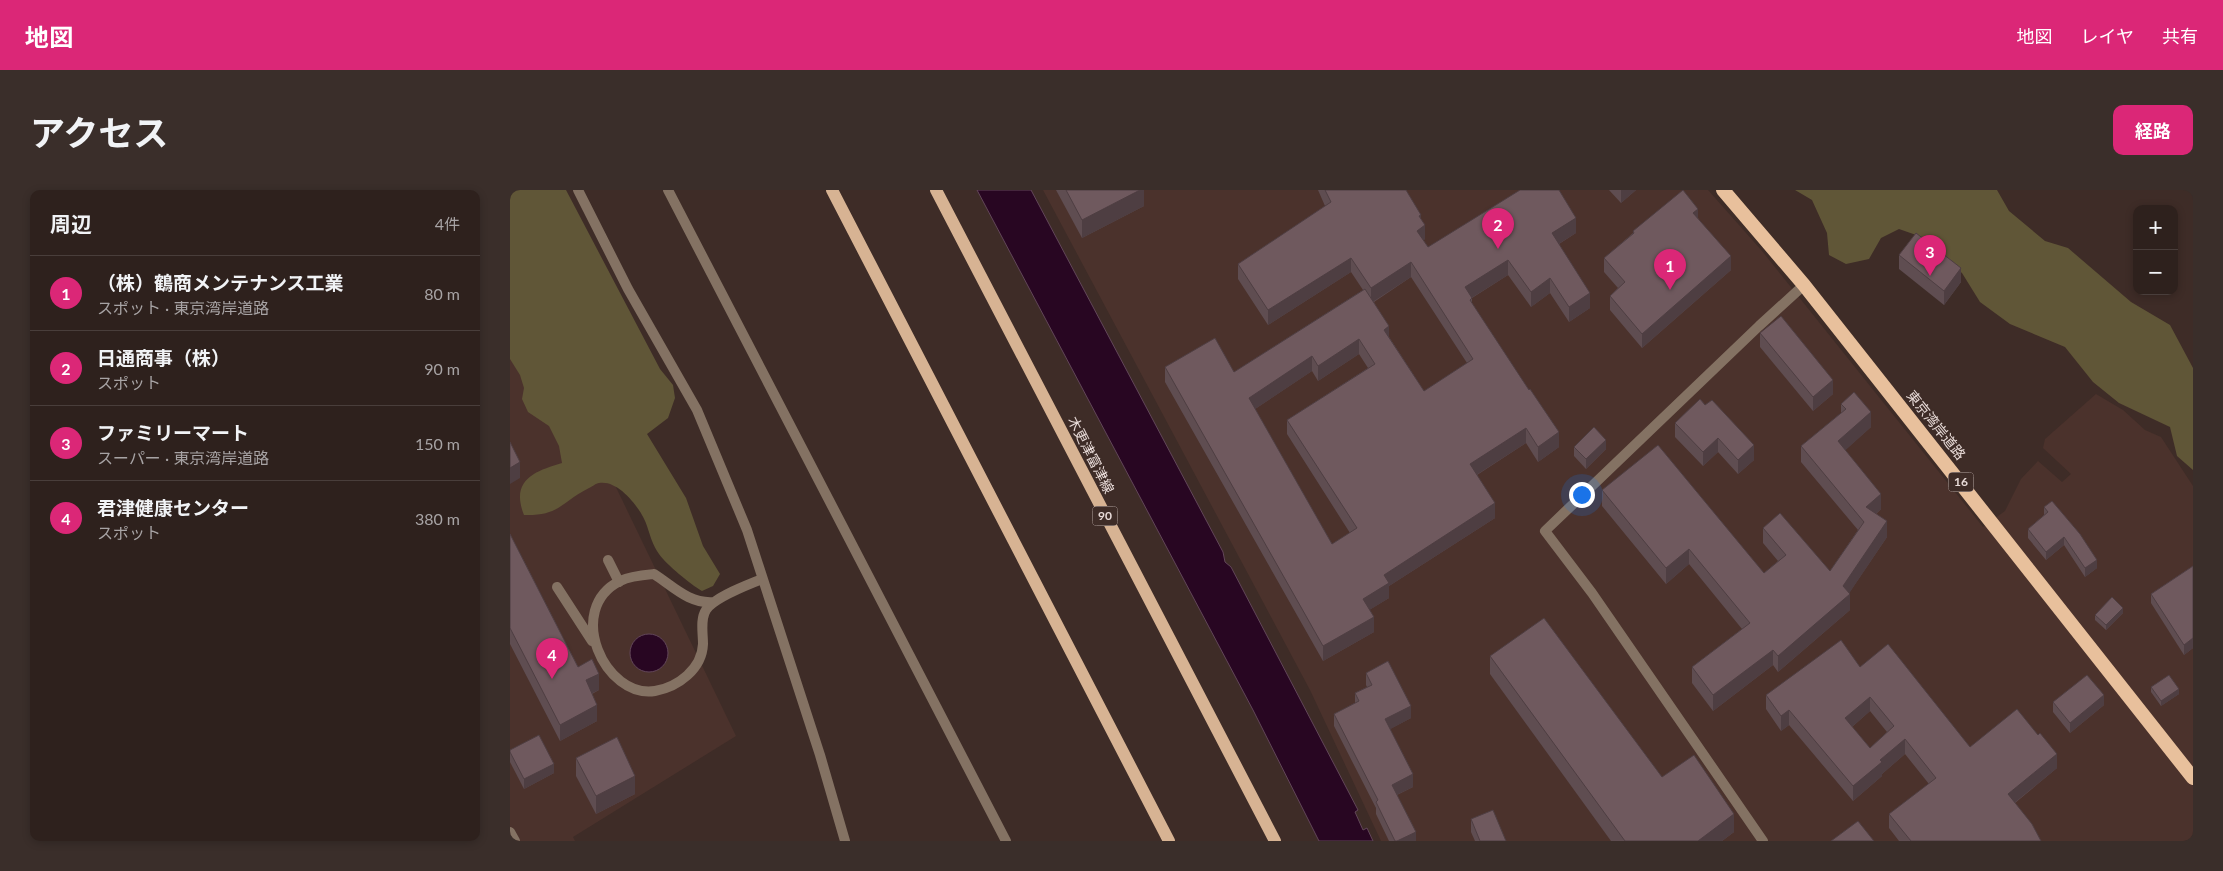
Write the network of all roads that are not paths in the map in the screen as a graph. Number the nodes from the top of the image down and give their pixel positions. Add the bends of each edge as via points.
1 (578, 190) edge
2 (668, 190) edge
3 (832, 190) edge
4 (936, 190) edge
5 (1723, 190) edge
6 (1804, 285) junction
7 (608, 560) dead end
8 (762, 579) junction
9 (619, 582) junction
10 (557, 587) dead end
11 (714, 602) junction
12 (596, 648) junction
13 (2193, 778) edge
14 (510, 832) edge
15 (515, 841) edge
16 (844, 841) edge
17 (1006, 841) edge
18 (1170, 841) edge
19 (1275, 841) edge
20 (1763, 841) edge

1 - 8 street via 628,288 697,410 747,530
2 - 17 street
3 - 18 main road
4 - 19 main road, 木更津富津線 / 90
5 - 6 highway, 東京湾岸道路 / 16
6 - 13 highway, 東京湾岸道路 / 16
6 - 20 street via 1546,531
7 - 9 street
8 - 11 street
8 - 16 street via 820,754
9 - 11 street via 654,574 693,600
9 - 12 street via 600,599 594,614 592,632
10 - 12 street
11 - 12 street via 706,610 703,620 703,647 699,662 687,676 671,686 654,691 632,688 617,678
14 - 15 street

